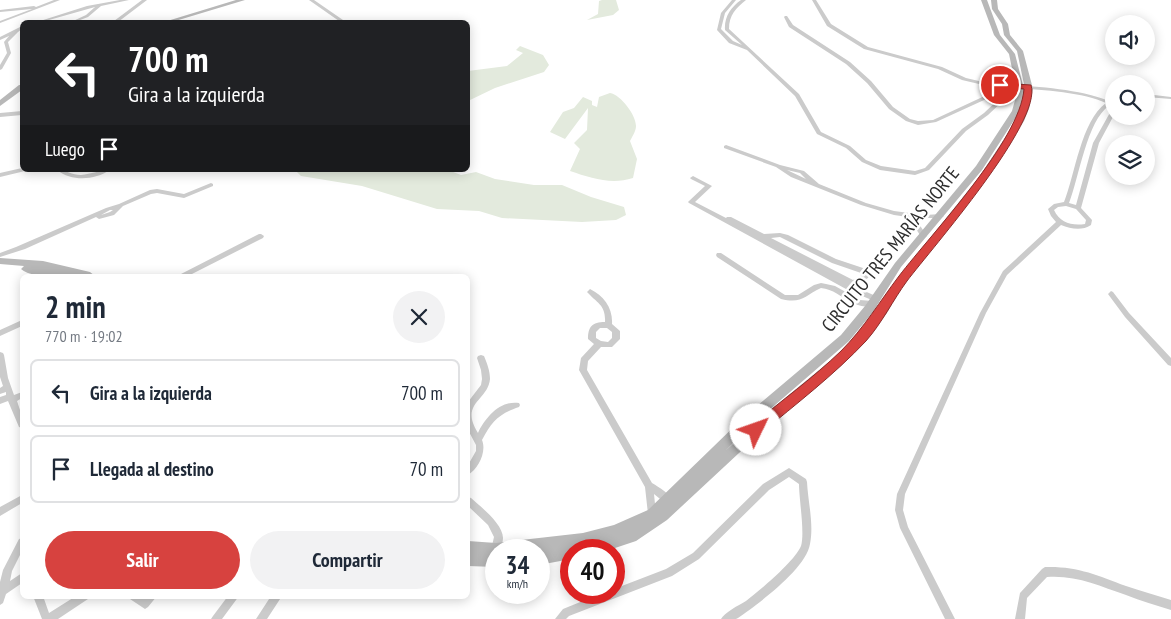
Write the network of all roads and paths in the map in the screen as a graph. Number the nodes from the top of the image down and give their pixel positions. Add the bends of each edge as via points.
1 (58, 0) edge
2 (127, 0) edge
3 (145, 0) edge
4 (242, 0) edge
5 (249, 0) edge
6 (311, 0) edge
7 (734, 0) edge
8 (744, 0) edge
9 (814, 0) edge
10 (984, 0) edge
11 (994, 0) edge
12 (46, 5) junction
13 (100, 5) junction
14 (0, 11) edge
15 (786, 18) dead end
16 (47, 20) edge
17 (77, 20) edge
18 (119, 20) edge
19 (178, 20) edge
20 (179, 20) edge
21 (341, 20) dead end
22 (0, 22) edge
23 (20, 30) edge
24 (0, 38) edge
25 (752, 51) junction
26 (0, 69) edge
27 (20, 84) edge
28 (998, 88) junction
29 (1018, 88) junction
30 (20, 89) edge
31 (1083, 97) junction
32 (1155, 97) edge
33 (0, 99) edge
34 (1155, 99) edge
35 (1105, 100) edge
36 (1171, 100) edge
37 (0, 104) edge
38 (1105, 107) edge
39 (1101, 111) junction
40 (20, 112) edge
41 (0, 115) edge
42 (1106, 125) edge
43 (726, 147) dead end
44 (20, 171) edge
45 (64, 172) edge
46 (101, 172) edge
47 (0, 175) edge
48 (693, 178) dead end
49 (211, 184) dead end
50 (1066, 204) junction
51 (1078, 208) junction
52 (941, 216) junction
53 (911, 217) junction
54 (1060, 222) junction
55 (261, 236) dead end
56 (760, 236) junction
57 (924, 236) junction
58 (8, 252) junction
59 (0, 255) edge
60 (719, 255) dead end
61 (0, 261) edge
62 (0, 267) edge
63 (40, 267) junction
64 (61, 274) edge
65 (79, 274) edge
66 (187, 274) edge
67 (855, 286) junction
68 (590, 292) dead end
69 (1111, 294) dead end
70 (868, 306) junction
71 (20, 324) edge
72 (608, 325) junction
73 (0, 333) edge
74 (599, 344) junction
75 (0, 355) edge
76 (481, 358) dead end
77 (1171, 363) edge
78 (8, 394) edge
79 (0, 401) edge
80 (516, 405) dead end
81 (470, 408) edge
82 (20, 421) edge
83 (470, 423) edge
84 (480, 440) junction
85 (470, 468) edge
86 (648, 486) junction
87 (20, 500) edge
88 (668, 500) junction
89 (470, 503) edge
90 (0, 512) edge
91 (652, 514) junction
92 (499, 539) edge
93 (623, 539) edge
94 (20, 546) edge
95 (550, 546) edge
96 (470, 548) edge
97 (485, 552) edge
98 (485, 557) edge
99 (470, 560) edge
100 (20, 580) edge
101 (0, 595) edge
102 (39, 599) edge
103 (80, 599) edge
104 (138, 599) edge
105 (149, 599) edge
106 (232, 599) edge
107 (275, 599) edge
108 (1171, 605) edge
109 (48, 619) edge
110 (216, 619) edge
111 (261, 619) edge
112 (560, 619) edge
113 (726, 619) edge
114 (950, 619) edge
115 (1020, 619) edge

1 - 12 street
2 - 13 street
3 - 18 street
4 - 19 street
5 - 20 street
6 - 21 street
7 - 25 street via 723,13 720,29 731,42
8 - 25 street via 734,8 726,22 727,29
9 - 28 street via 829,25 866,48
10 - 29 street, CIRCUITO TRES MARÍAS NORTE via 998,35 1011,50
11 - 29 street, CIRCUITO TRES MARÍAS NORTE via 994,9 1005,24 1007,35 1020,51
12 - 14 street
12 - 22 street
13 - 16 street
13 - 17 street via 88,16
15 - 28 street via 791,26 848,63 908,120 918,123 934,121 993,94
23 - 24 street
23 - 26 street via 6,42 9,53
25 - 29 street via 797,95 819,132 848,147 864,161 896,172 915,173 927,169 964,130
27 - 33 street
28 - 29 street
29 - 31 street
29 - 52 street, CIRCUITO TRES MARÍAS NORTE via 1021,99 1009,124
29 - 93 street, CIRCUITO TRES MARÍAS NORTE via 1025,109 1020,121 982,179 902,279 864,335 663,516 636,535
30 - 37 street
31 - 35 street
31 - 39 street
32 - 36 street
34 - 36 street
38 - 39 street
39 - 50 street via 1085,140
40 - 41 street
42 - 51 street via 1096,143
43 - 53 street via 866,205
44 - 47 street
45 - 46 street via 82,178
48 - 56 street via 708,186 694,200
49 - 58 street via 184,196 150,192
50 - 51 street
50 - 54 street via 1056,204 1051,209
51 - 54 street via 1089,220 1088,225 1072,226
52 - 53 street
52 - 57 street, CIRCUITO TRES MARÍAS NORTE
53 - 57 street
54 - 114 street via 1005,273 901,494 899,510 904,528
55 - 66 street
56 - 67 street via 848,287
56 - 67 street via 786,237 834,261 864,271 866,276
57 - 70 street, CIRCUITO TRES MARÍAS NORTE
58 - 59 street
58 - 61 street
60 - 70 street via 783,297 803,298 818,286 825,285
61 - 63 street
62 - 63 street
63 - 64 street
63 - 65 street
67 - 70 street
68 - 72 street via 601,298 610,318
69 - 77 street
70 - 88 street, CIRCUITO TRES MARÍAS NORTE via 823,359 749,420
71 - 73 street
72 - 74 street via 598,325 592,331 592,339
72 - 74 street via 616,330 616,339 609,345
74 - 86 street via 584,360 583,370
75 - 78 street
76 - 81 street via 486,369 486,382
78 - 79 street
78 - 82 street
80 - 84 street via 495,413 486,423
83 - 84 street
84 - 85 street via 480,455
86 - 88 street
86 - 91 street
87 - 90 street
88 - 91 street, CIRCUITO TRES MARÍAS NORTE
89 - 92 street via 491,522
91 - 95 street, CIRCUITO TRES MARÍAS NORTE via 615,531
94 - 101 street
96 - 97 street, CIRCUITO TRES MARÍAS NORTE
98 - 99 street, CIRCUITO TRES MARÍAS NORTE
100 - 101 street
102 - 109 street
103 - 109 street
104 - 105 street via 145,604
106 - 110 street
107 - 111 street
108 - 115 street via 1066,570 1045,572 1033,583 1023,596
112 - 113 street via 566,612 669,573 696,556 766,488 789,472 803,482 806,546 783,574 740,613

